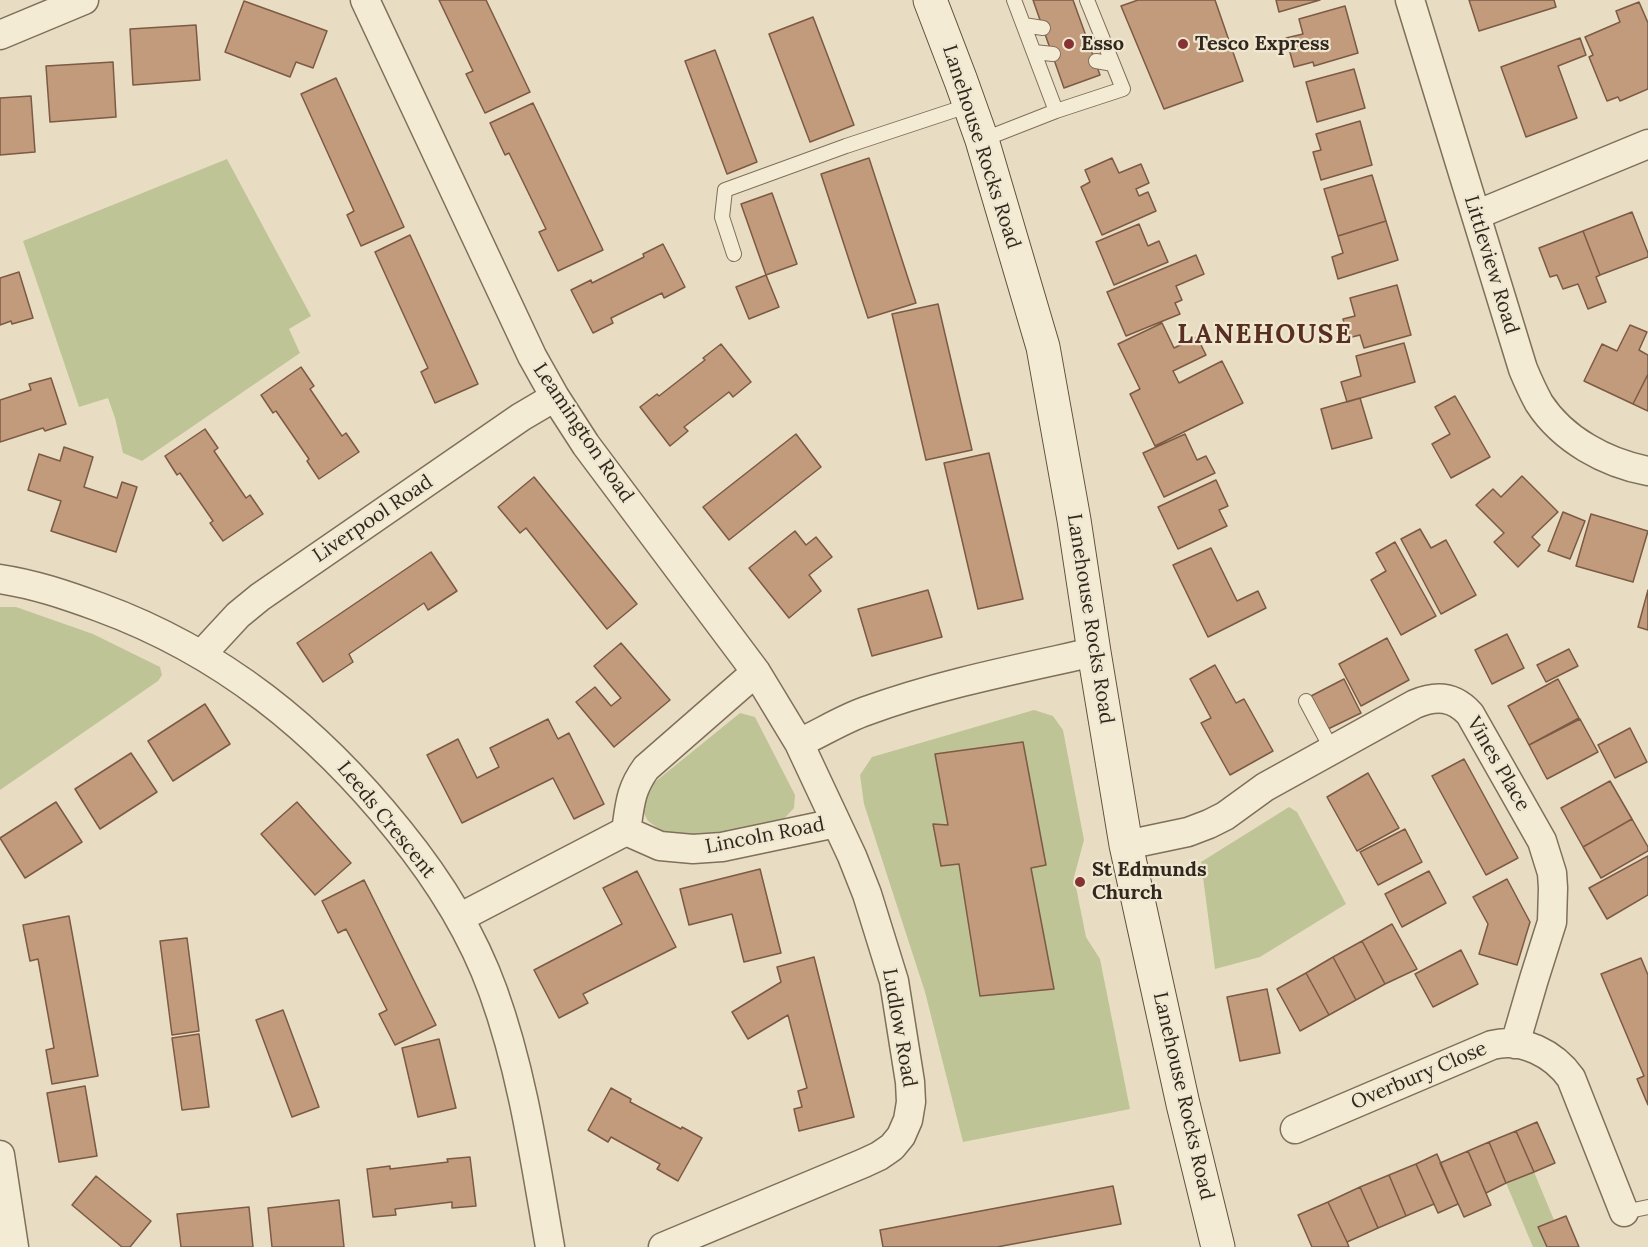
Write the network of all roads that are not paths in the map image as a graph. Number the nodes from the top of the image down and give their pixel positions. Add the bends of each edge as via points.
1 (84, 0) edge
2 (365, 0) edge
3 (931, 0) edge
4 (1014, 0) edge
5 (1410, 0) edge
6 (1084, 3) edge
7 (1024, 25) junction
8 (1043, 28) dead end
9 (0, 34) edge
10 (1086, 34) dead end
11 (1102, 37) junction
12 (1034, 52) junction
13 (1053, 54) dead end
14 (1095, 61) dead end
15 (1113, 64) junction
16 (970, 105) junction
17 (1056, 111) junction
18 (982, 140) junction
19 (1648, 144) edge
20 (1476, 215) junction
21 (734, 254) dead end
22 (555, 397) junction
23 (1648, 471) edge
24 (0, 579) edge
25 (1094, 652) junction
26 (201, 655) junction
27 (756, 672) junction
28 (1306, 701) dead end
29 (800, 743) junction
30 (1332, 750) junction
31 (836, 823) junction
32 (626, 831) junction
33 (1126, 845) junction
34 (459, 918) junction
35 (1515, 1044) junction
36 (1295, 1129) dead end
37 (0, 1155) edge
38 (1636, 1209) edge
39 (14, 1247) edge
40 (550, 1247) edge
41 (663, 1247) edge
42 (1218, 1247) edge

1 - 9 street
2 - 22 street, Leamington Road via 532,356
3 - 16 main road, Lanehouse Rocks Road
4 - 7 lane
5 - 20 street, Littleview Road
6 - 11 lane
7 - 8 lane
7 - 12 lane
10 - 11 lane
11 - 15 lane
12 - 13 lane
12 - 17 lane
14 - 15 lane
15 - 17 lane via 1123,89
16 - 18 main road, Lanehouse Rocks Road
16 - 21 lane via 724,190 722,218
17 - 18 lane
18 - 25 main road, Lanehouse Rocks Road via 1043,347
19 - 20 street
20 - 23 street, Littleview Road via 1523,369 1540,404 1579,443 1613,461
22 - 26 street, Liverpool Road via 260,597
22 - 27 street, Leamington Road via 586,445
24 - 26 street, Leeds Crescent via 64,594 104,609 171,637
25 - 29 street via 915,695 864,712
25 - 33 main road, Lanehouse Rocks Road
26 - 34 street, Leeds Crescent via 269,700 336,758 413,849
27 - 29 street, Leamington Road
27 - 32 street via 646,768 633,790
28 - 30 lane
29 - 31 street, Ludlow Road
30 - 33 street, Vines Place via 1209,824
30 - 35 street, Vines Place via 1425,700 1455,701 1470,714 1542,841 1552,873 1552,922
31 - 32 street, Lincoln Road via 722,847 693,849 660,846
31 - 41 street, Ludlow Road via 867,894 894,981 910,1082 908,1120 901,1136 879,1156
32 - 34 street
33 - 42 main road, Lanehouse Rocks Road
34 - 40 street, Leeds Crescent via 493,990 506,1030 524,1102
35 - 36 street, Overbury Close via 1492,1045
35 - 38 street, Overbury Close via 1546,1054 1571,1078
37 - 39 street

